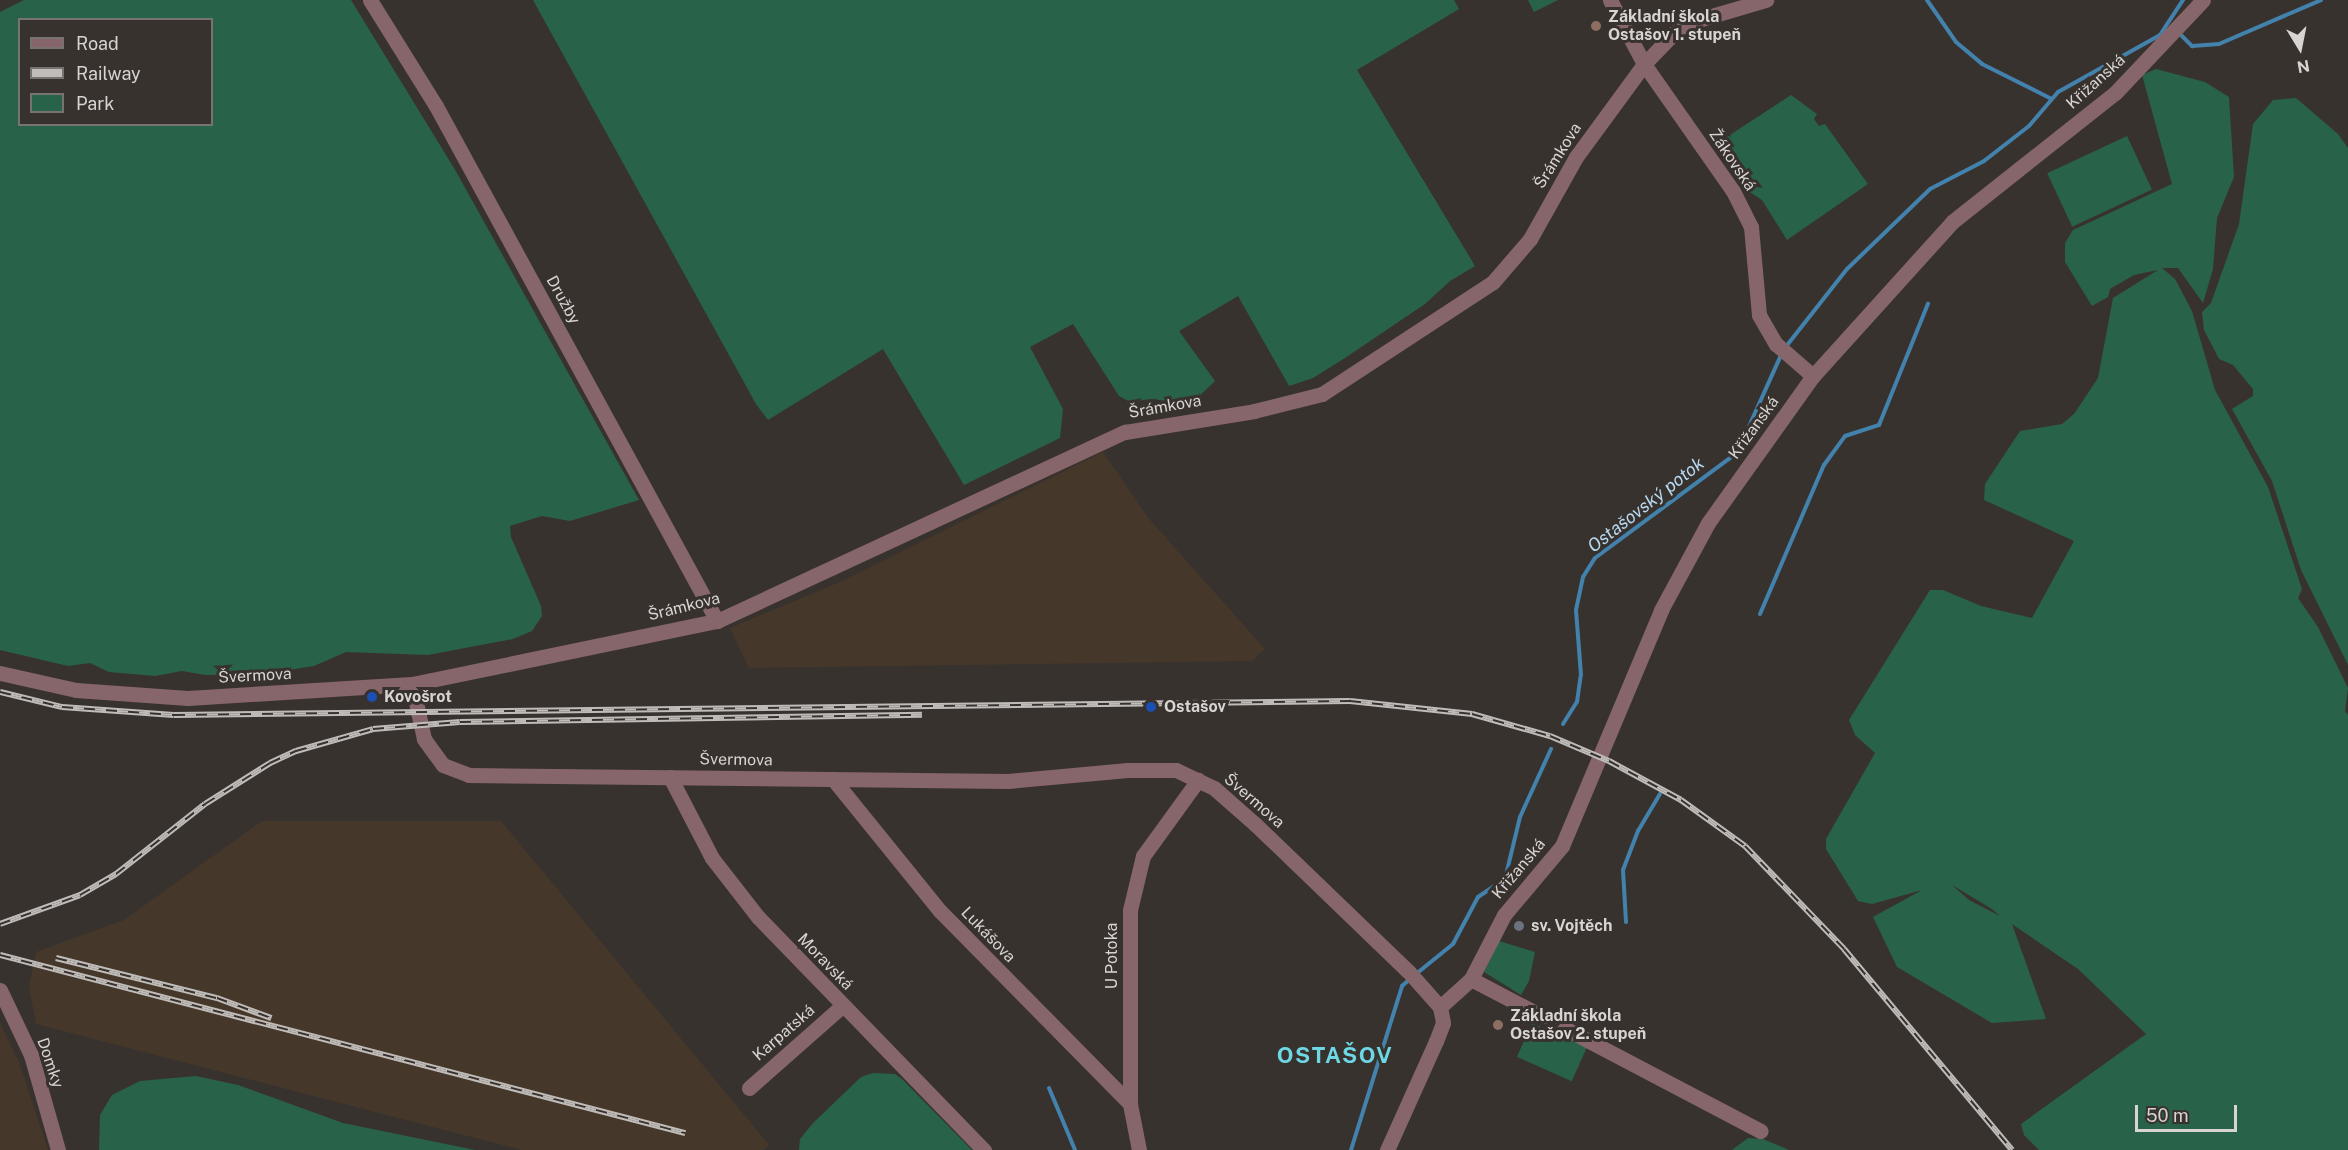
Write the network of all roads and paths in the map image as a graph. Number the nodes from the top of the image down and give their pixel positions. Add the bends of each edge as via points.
1 (370, 0) edge
2 (1610, 0) edge
3 (1766, 0) edge
4 (2204, 0) edge
5 (1644, 64) junction
6 (1814, 376) junction
7 (717, 621) junction
8 (0, 673) edge
9 (412, 684) junction
10 (670, 777) junction
11 (833, 779) junction
12 (1198, 780) junction
13 (1471, 980) junction
14 (0, 990) edge
15 (842, 1006) junction
16 (1440, 1007) junction
17 (748, 1088) dead end
18 (1130, 1104) junction
19 (1761, 1131) dead end
20 (58, 1150) edge
21 (984, 1150) edge
22 (1139, 1150) edge
23 (1387, 1150) edge

1 - 7 street, Družby via 436,106
2 - 5 street, Žákovská
3 - 5 street, Šrámkova via 1674,33
4 - 6 street, Křižanská via 2115,93 1952,222
5 - 6 street, Žákovská via 1733,190 1751,227 1759,315 1776,344
5 - 7 street, Šrámkova via 1576,157 1530,239 1493,282 1322,394 1254,411 1125,432
6 - 13 street, Křižanská via 1708,523 1644,643 1562,846 1504,915
7 - 9 street, Šrámkova
8 - 9 street, Švermova via 76,690 188,698
9 - 10 street, Švermova via 424,739 443,765 454,770 469,775
10 - 11 street, Švermova
10 - 15 street, Moravská via 712,858 758,917
11 - 12 street, Švermova via 1008,781 1176,770
11 - 18 street, Lukášova via 940,911
12 - 16 street, Švermova via 1214,788 1247,817
12 - 18 street, U Potoka via 1143,856 1130,910
13 - 16 street, Křižanská
13 - 19 street
14 - 20 street, Domky via 31,1055
15 - 17 street, Karpatská
15 - 21 street, Moravská
16 - 23 street via 1443,1023
18 - 22 street, U Potoka

